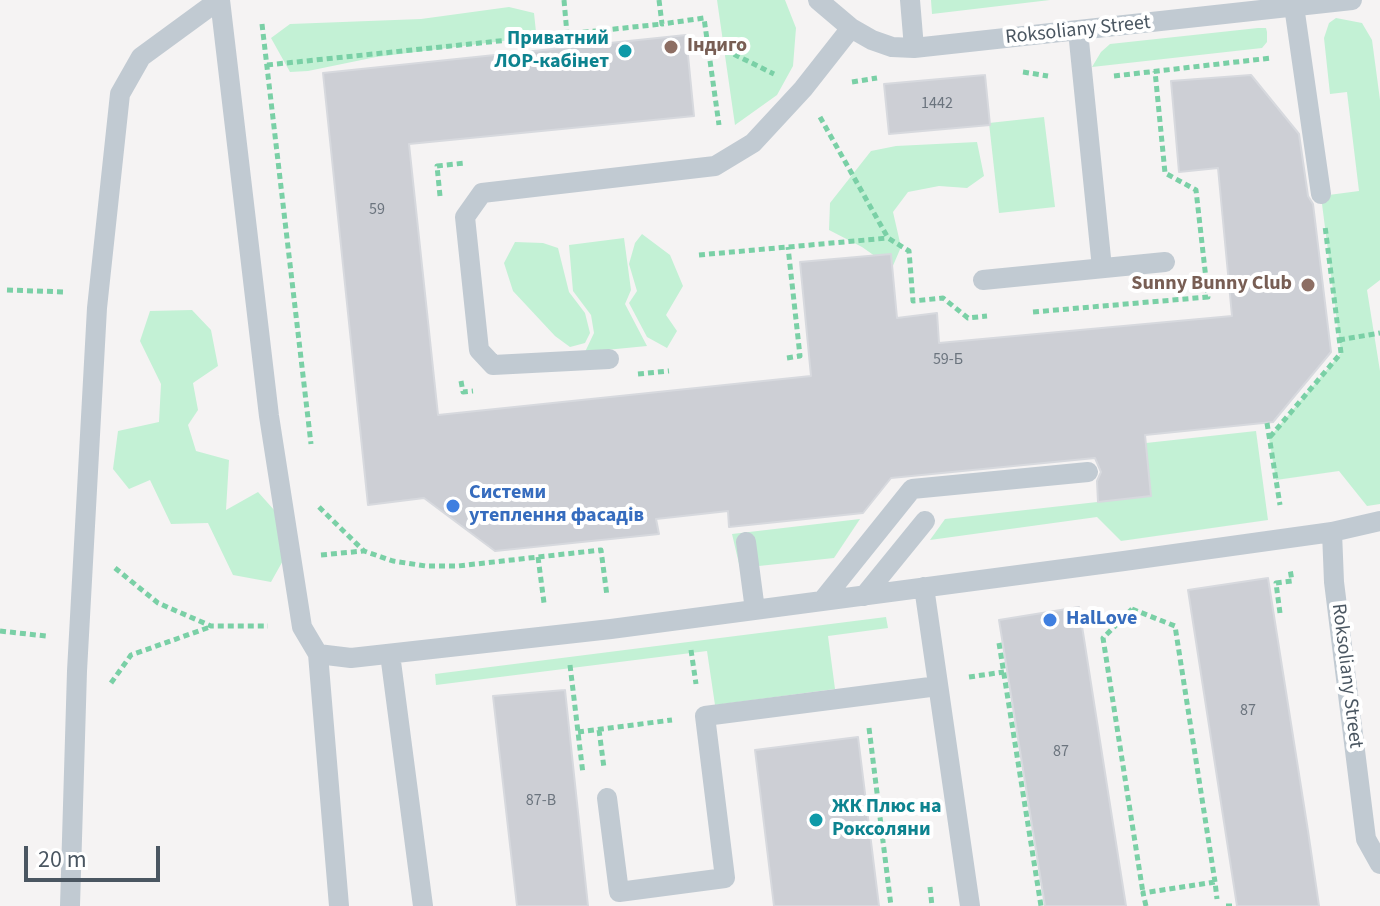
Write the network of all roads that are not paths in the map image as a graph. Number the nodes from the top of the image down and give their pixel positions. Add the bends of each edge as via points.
1 (220, 0) edge
2 (818, 0) edge
3 (910, 0) edge
4 (1352, 0) edge
5 (1294, 6) junction
6 (851, 28) junction
7 (1078, 31) junction
8 (914, 48) junction
9 (1321, 194) road end
10 (1165, 262) dead end
11 (1102, 268) junction
12 (983, 280) dead end
13 (609, 359) dead end
14 (1088, 472) dead end
15 (925, 521) dead end
16 (1380, 521) edge
17 (1332, 532) junction
18 (746, 542) dead end
19 (924, 587) junction
20 (864, 596) junction
21 (822, 601) junction
22 (755, 610) junction
23 (318, 654) junction
24 (390, 654) junction
25 (938, 686) junction
26 (607, 798) dead end
27 (1380, 864) edge
28 (70, 906) edge
29 (339, 906) edge
30 (423, 906) edge
31 (970, 906) edge

1 - 23 lane via 269,416 302,627
1 - 28 lane via 141,57 120,94 99,295
2 - 6 lane, Roksoliany Street
3 - 8 lane
4 - 5 lane, Roksoliany Street
5 - 7 lane, Roksoliany Street
5 - 9 lane
6 - 8 lane, Roksoliany Street via 892,47
6 - 13 lane via 753,143 715,166 482,193 465,217 479,350 493,365
7 - 8 lane, Roksoliany Street
7 - 11 lane
10 - 11 lane
11 - 12 lane
14 - 21 lane via 912,489
15 - 20 lane
16 - 17 lane
17 - 19 lane
17 - 27 lane, Roksoliany Street via 1366,839
18 - 22 lane
19 - 20 lane
19 - 25 lane
20 - 21 lane
21 - 22 lane
22 - 24 lane
23 - 24 lane
23 - 29 lane
24 - 30 lane
25 - 26 lane via 702,716 725,878 619,892
25 - 31 lane

